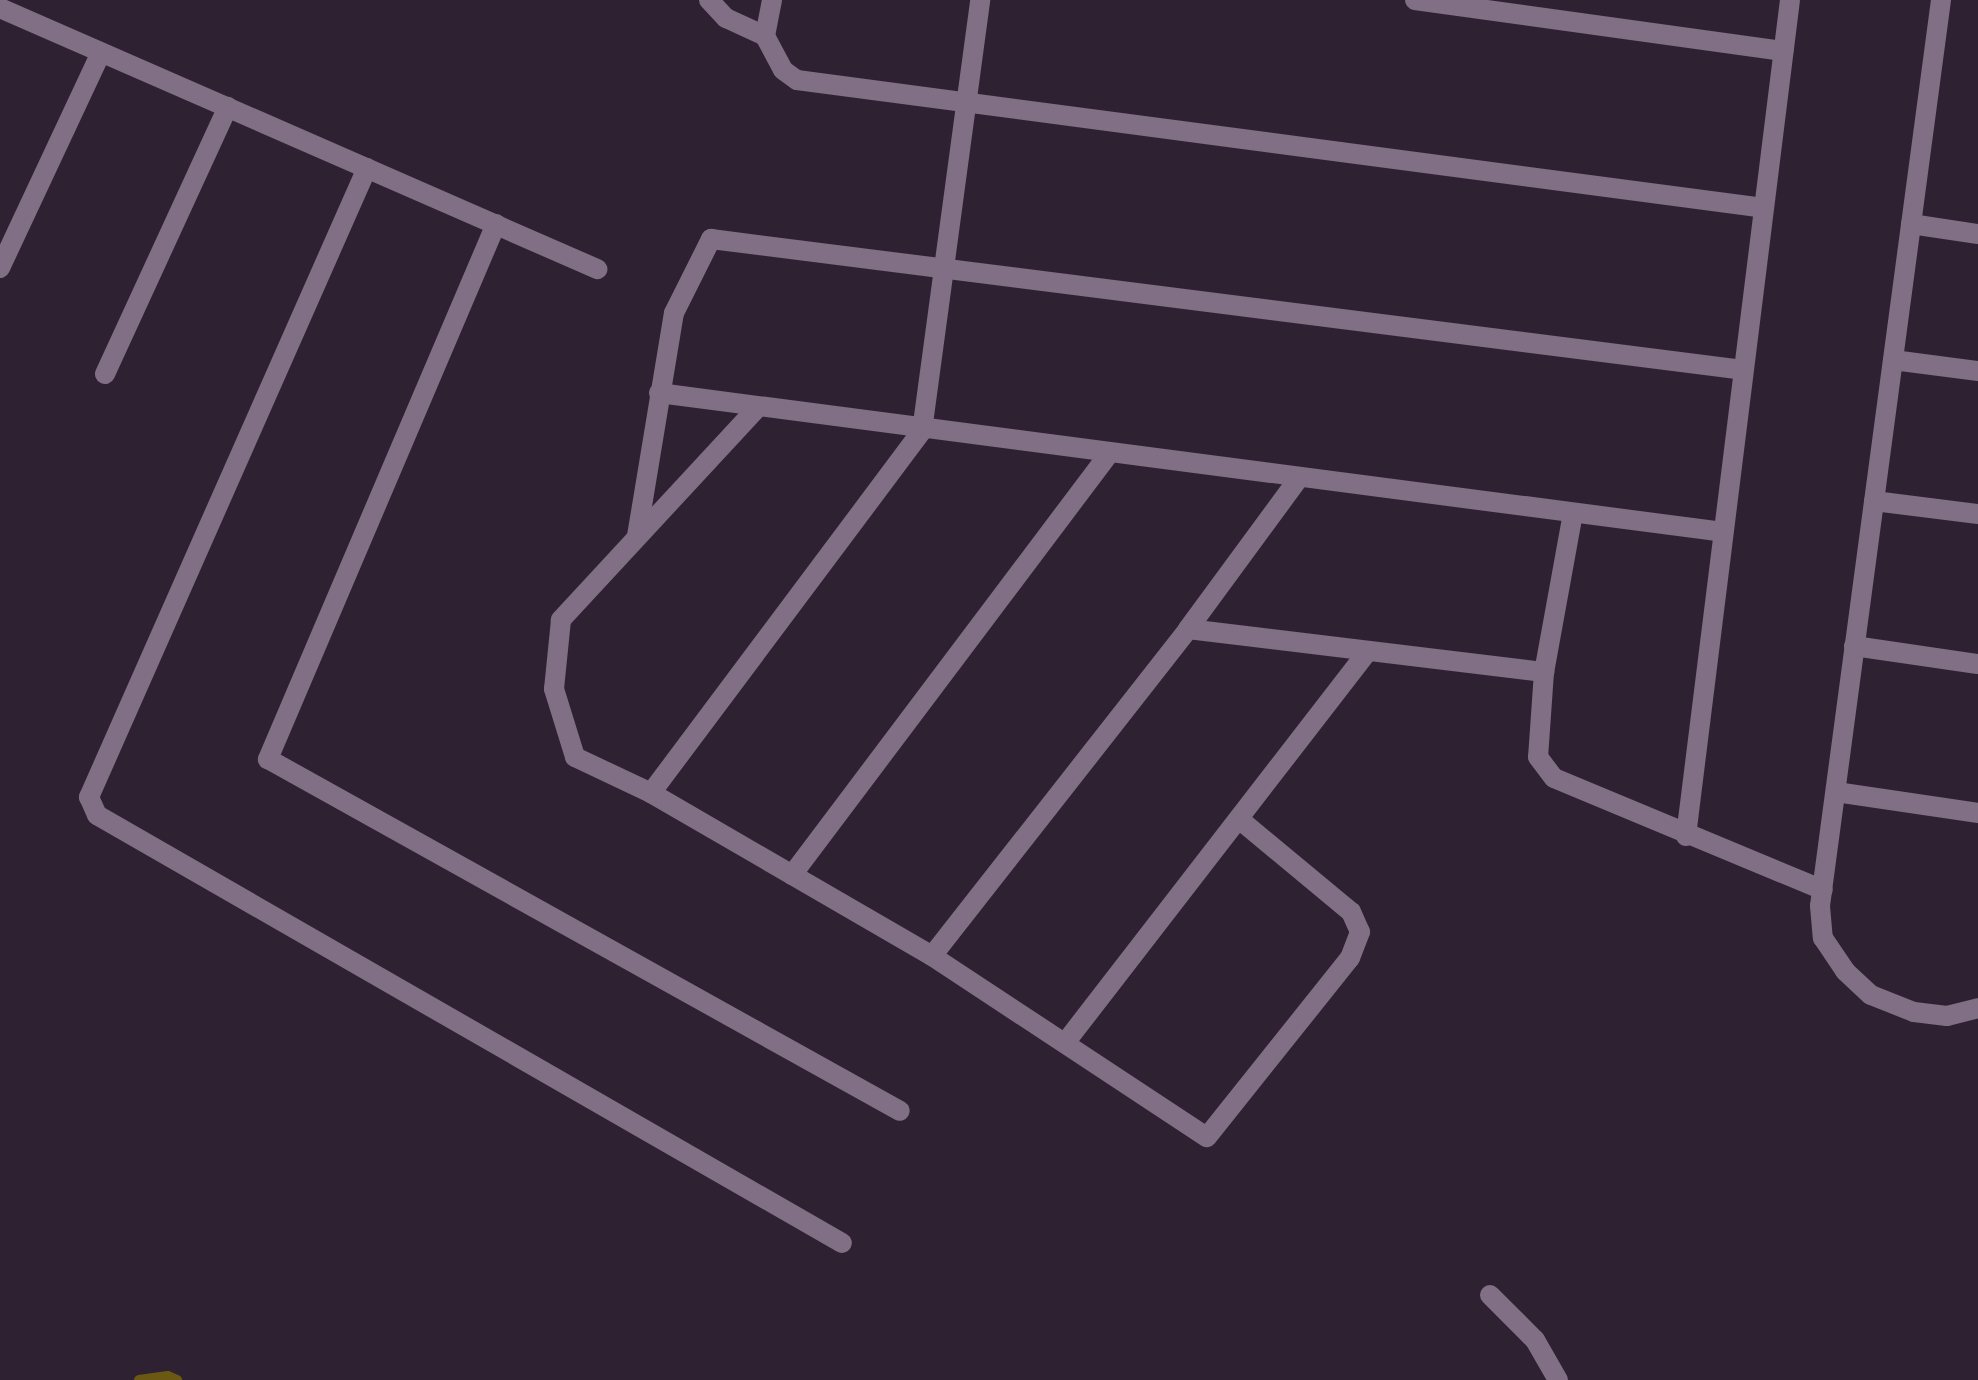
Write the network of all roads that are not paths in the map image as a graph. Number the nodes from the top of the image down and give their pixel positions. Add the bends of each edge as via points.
1 (709, 0) edge
2 (772, 0) edge
3 (980, 0) edge
4 (1415, 0) edge
5 (1790, 0) edge
6 (1941, 0) edge
7 (0, 8) edge
8 (765, 36) junction
9 (1783, 51) junction
10 (101, 52) junction
11 (966, 103) junction
12 (228, 107) junction
13 (367, 168) junction
14 (1764, 208) junction
15 (496, 224) junction
16 (1911, 224) junction
17 (1978, 234) edge
18 (0, 268) edge
19 (944, 268) junction
20 (597, 269) dead end
21 (1893, 360) junction
22 (1743, 370) junction
23 (1978, 371) edge
24 (105, 374) dead end
25 (659, 393) junction
26 (757, 408) junction
27 (922, 431) junction
28 (1108, 455) junction
29 (1298, 479) junction
30 (1874, 501) junction
31 (1573, 513) junction
32 (1978, 514) edge
33 (1723, 532) junction
34 (637, 536) junction
35 (1188, 629) junction
36 (1854, 646) junction
37 (1368, 651) junction
38 (1978, 664) edge
39 (1544, 672) junction
40 (1836, 792) junction
41 (651, 793) junction
42 (1978, 813) edge
43 (1240, 820) junction
44 (1686, 836) junction
45 (792, 875) junction
46 (1823, 890) junction
47 (932, 956) junction
48 (1978, 1008) edge
49 (1065, 1043) junction
50 (900, 1111) dead end
51 (842, 1243) dead end
52 (1490, 1295) dead end
53 (1558, 1380) edge

1 - 8 street via 726,18
2 - 8 street
3 - 11 street
4 - 9 street
5 - 9 street
6 - 16 street
7 - 10 street
8 - 11 street via 783,70 797,80
9 - 14 street
10 - 12 street
10 - 18 street
11 - 14 street
11 - 19 street
12 - 13 street
12 - 24 street
13 - 15 street
13 - 51 street via 89,797 97,815
14 - 22 street
15 - 20 street
15 - 50 street via 273,735 268,759
16 - 17 street
16 - 21 street
19 - 22 street
19 - 25 street via 711,239 674,313
19 - 27 street
21 - 23 street
21 - 30 street
22 - 33 street
25 - 26 street
25 - 34 street
26 - 27 street
26 - 34 street
27 - 28 street
27 - 41 street
28 - 29 street
28 - 45 street
29 - 31 street
29 - 35 street
30 - 32 street
30 - 36 street
31 - 33 street
31 - 39 street
33 - 44 street
34 - 41 street via 561,620 554,689 575,757
35 - 37 street
35 - 47 street
36 - 38 street
36 - 40 street
37 - 39 street
37 - 43 street
39 - 44 street via 1538,757 1554,778
40 - 42 street
40 - 46 street
41 - 45 street
43 - 49 street
43 - 49 street via 1351,912 1360,932 1340,970 1207,1137
44 - 46 street
45 - 47 street
46 - 48 street via 1823,938 1845,971 1871,995 1914,1012 1947,1016
47 - 49 street
52 - 53 street via 1535,1340

